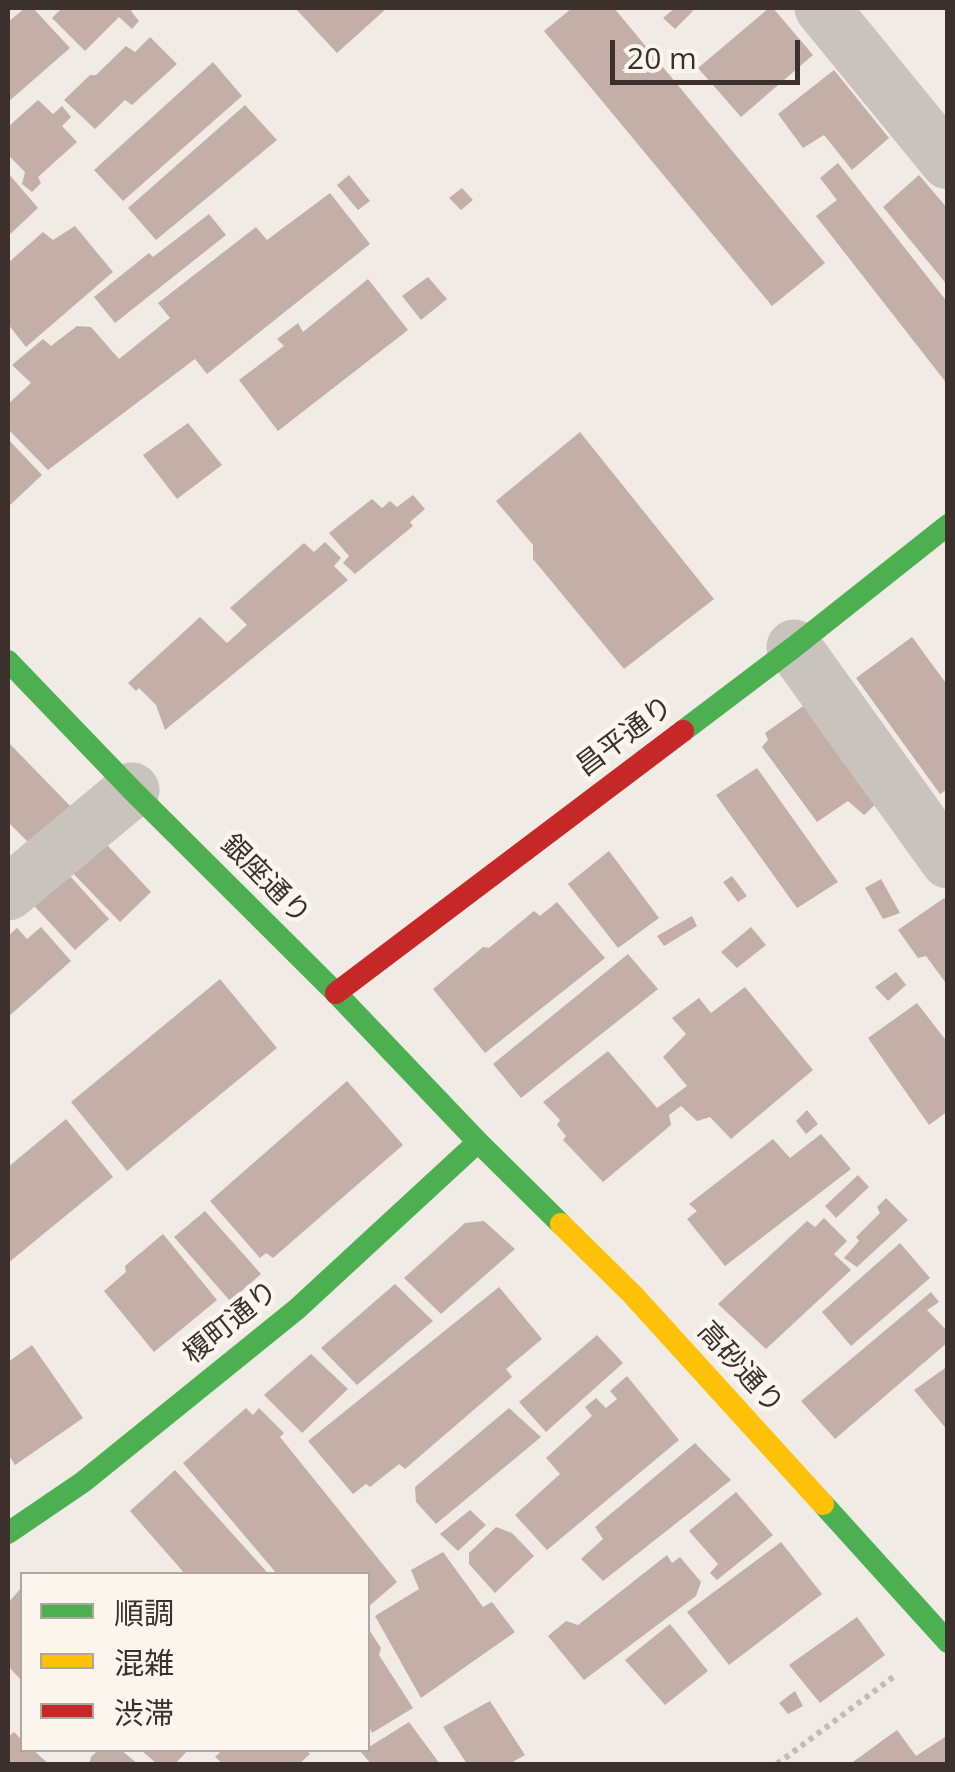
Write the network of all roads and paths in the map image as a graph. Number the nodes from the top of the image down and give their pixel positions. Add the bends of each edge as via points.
1 (822, 8) edge
2 (948, 162) edge
3 (948, 525) edge
4 (794, 647) junction
5 (8, 662) edge
6 (132, 790) junction
7 (948, 861) edge
8 (8, 892) edge
9 (336, 993) junction
10 (478, 1142) junction
11 (8, 1533) edge
12 (946, 1641) edge
13 (777, 1764) edge

1 - 2 street
3 - 4 street, 昌平通り
4 - 7 street
4 - 9 street, 昌平通り
5 - 6 street, 銀座通り
6 - 8 street
6 - 9 street, 銀座通り
9 - 10 street, 銀座通り
10 - 11 street, 榎町通り via 296,1309 83,1482
10 - 12 street, 高砂通り via 634,1294
12 - 13 path

